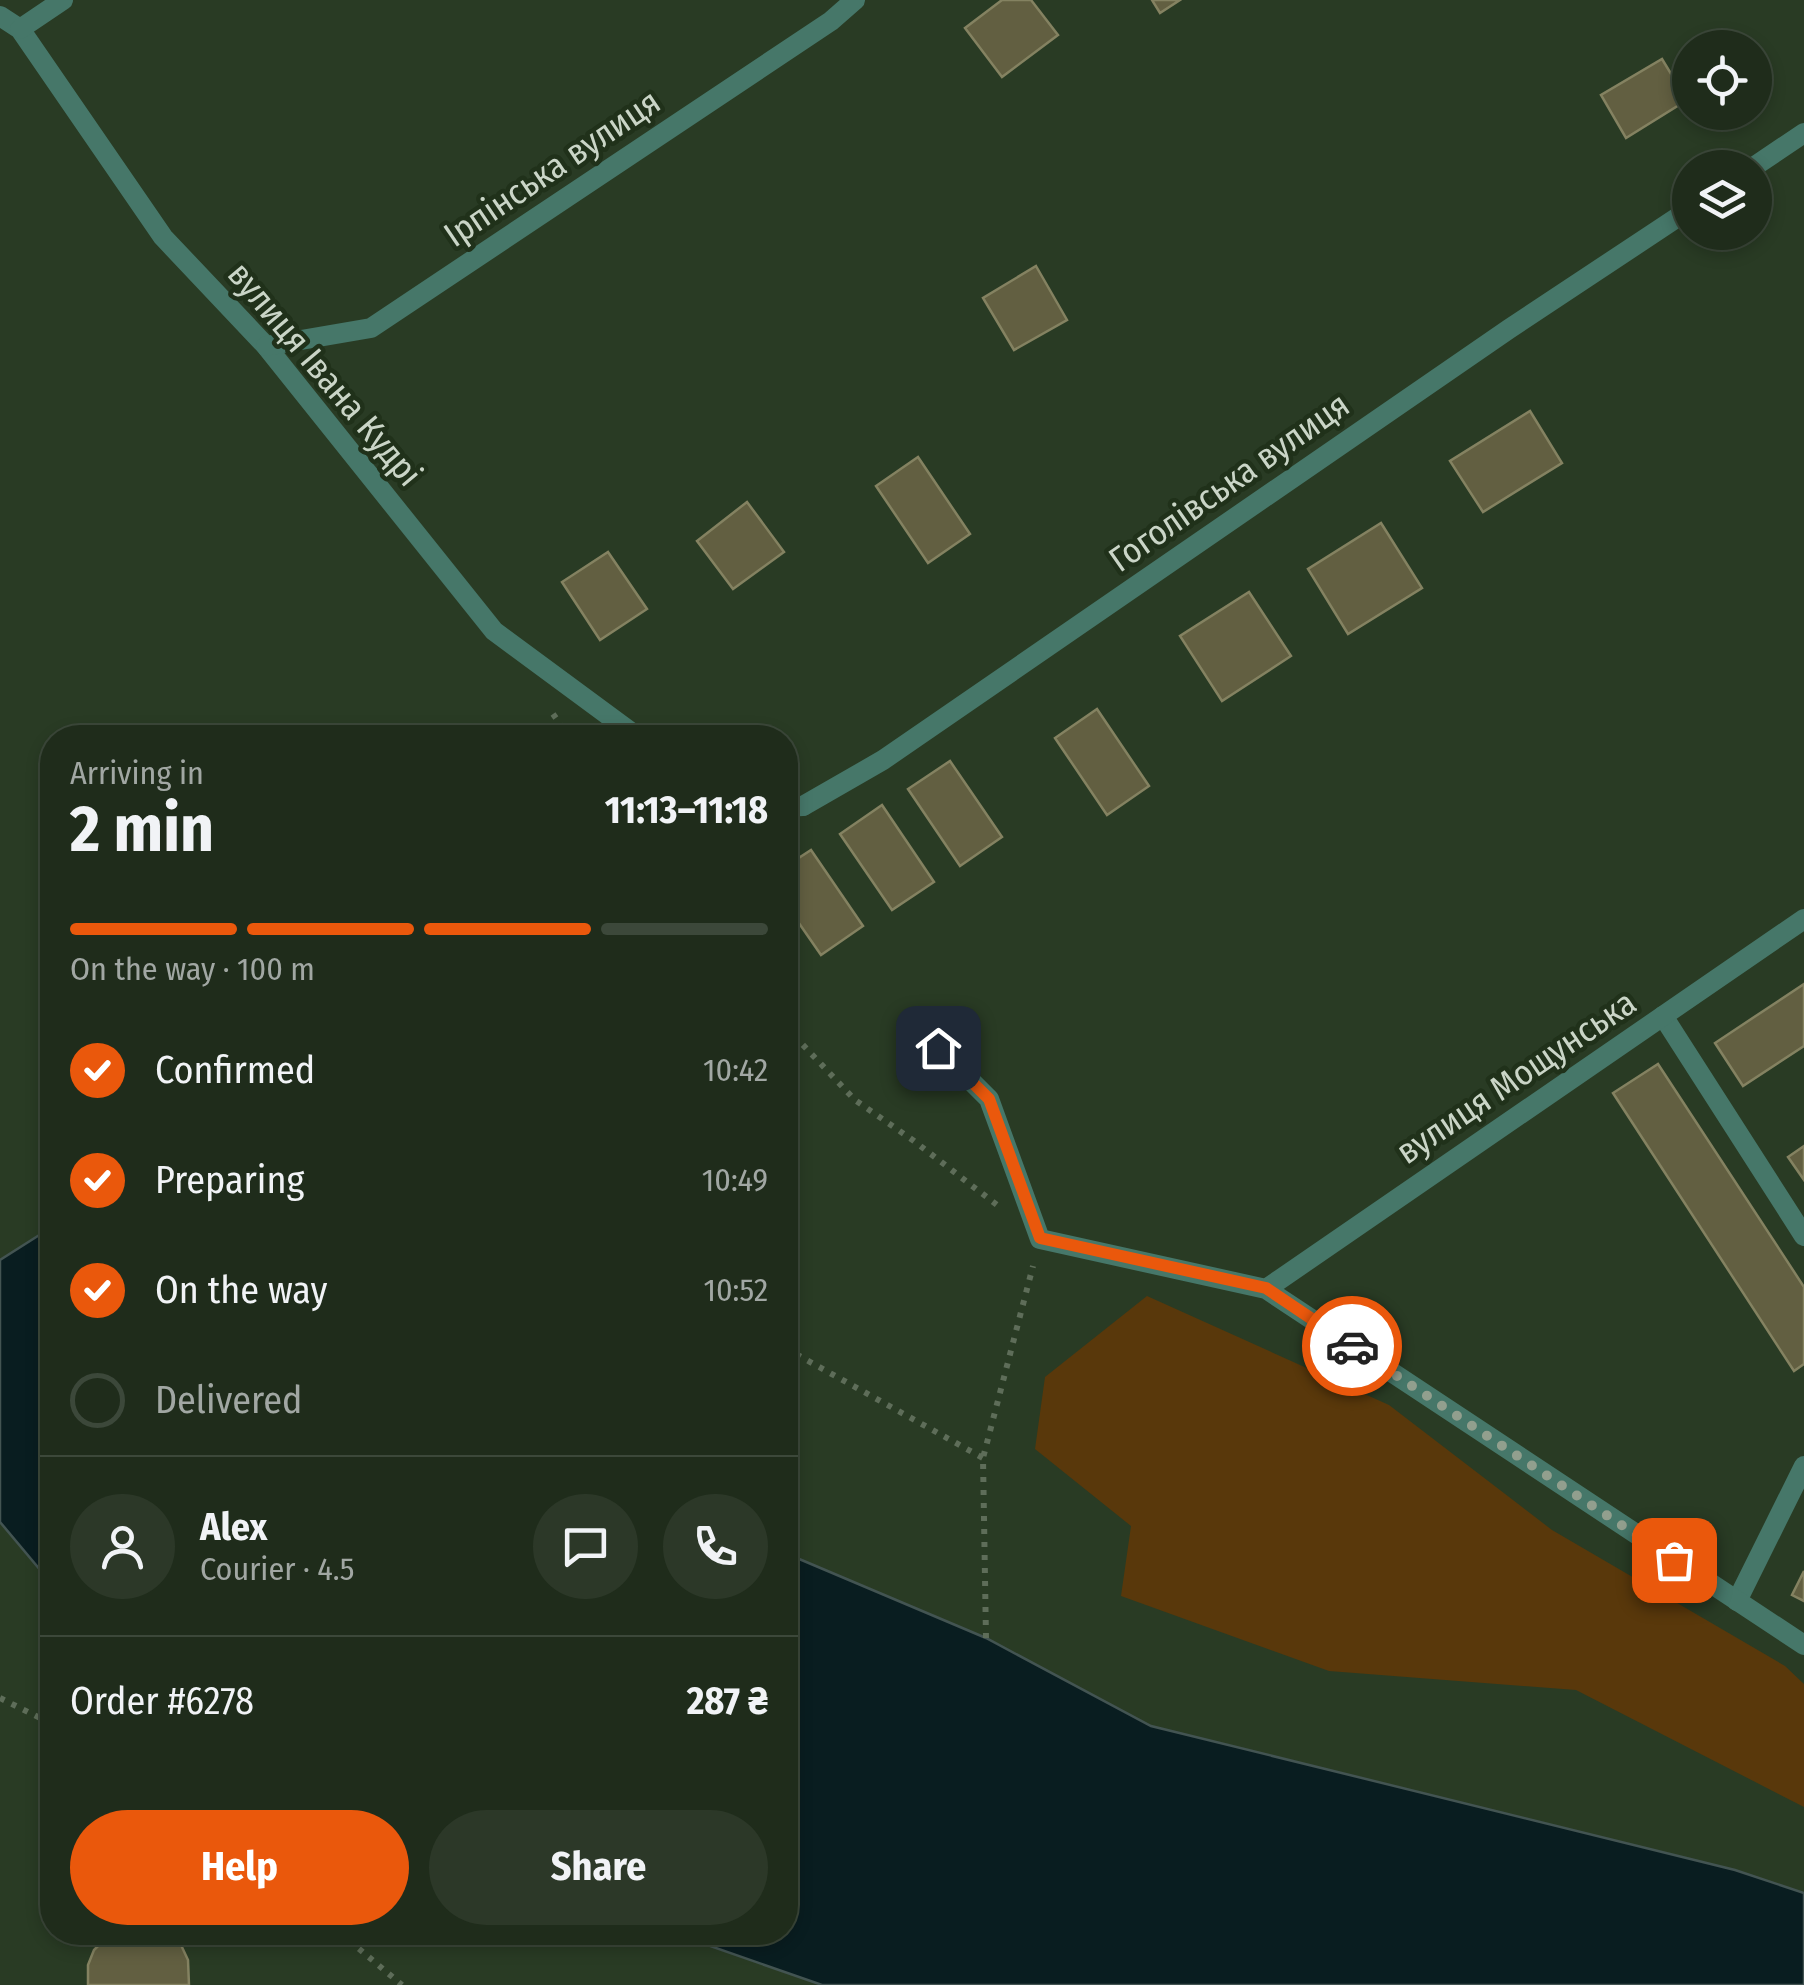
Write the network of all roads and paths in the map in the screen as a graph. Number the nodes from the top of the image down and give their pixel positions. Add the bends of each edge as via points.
1 (63, 0) edge
2 (855, 0) edge
3 (0, 16) edge
4 (20, 29) junction
5 (1804, 133) edge
6 (1772, 155) edge
7 (1672, 221) edge
8 (266, 346) junction
9 (621, 725) edge
10 (798, 804) edge
11 (1804, 919) edge
12 (1663, 1016) junction
13 (798, 1040) edge
14 (938, 1048) dead end
15 (1804, 1236) edge
16 (1040, 1238) junction
17 (1266, 1288) junction
18 (798, 1355) edge
19 (982, 1458) junction
20 (1804, 1466) edge
21 (1738, 1601) junction
22 (986, 1638) dead end
23 (1804, 1645) edge
24 (0, 1698) edge
25 (40, 1718) edge
26 (354, 1945) edge
27 (402, 1985) edge

1 - 4 street
2 - 8 street, Ірпінська вулиця via 372,328
3 - 4 street, вулиця Івана Кудрі
4 - 8 street, вулиця Івана Кудрі via 164,237
5 - 6 street
7 - 10 street, Гоголівська вулиця via 883,760
8 - 9 street, вулиця Івана Кудрі via 494,631
11 - 12 street, вулиця Мощунська
12 - 15 street
12 - 17 street, вулиця Мощунська
13 - 16 path via 854,1100
14 - 16 street via 989,1099
16 - 17 street
16 - 19 path
17 - 21 street
18 - 19 path
19 - 22 path
20 - 21 street
21 - 23 street
24 - 25 path
26 - 27 path

